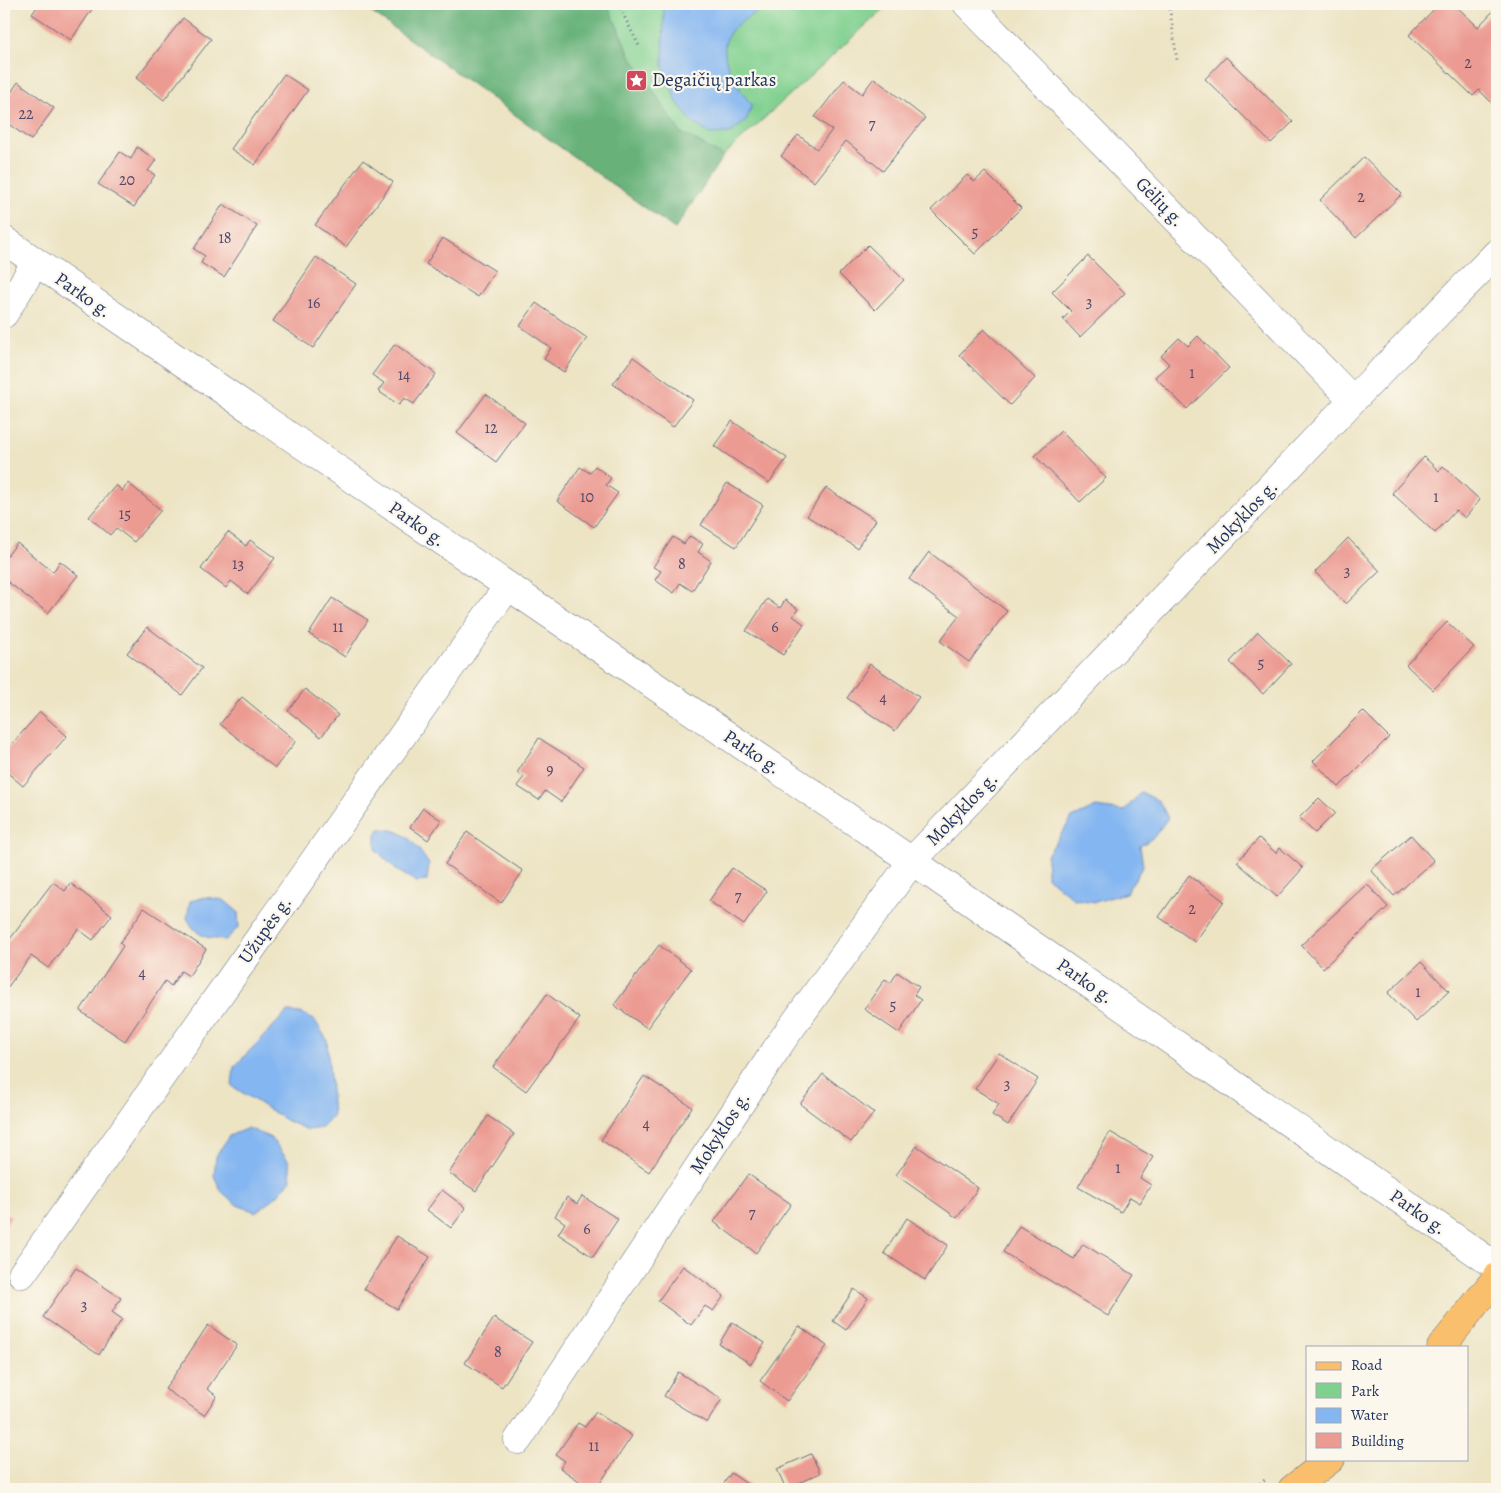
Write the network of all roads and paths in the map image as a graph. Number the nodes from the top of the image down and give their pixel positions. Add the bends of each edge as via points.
1 (618, 4) edge
2 (967, 4) edge
3 (1169, 4) edge
4 (639, 46) dead end
5 (1177, 60) dead end
6 (4, 240) edge
7 (1497, 253) edge
8 (36, 262) junction
9 (4, 314) edge
10 (1353, 400) junction
11 (508, 586) junction
12 (912, 861) junction
13 (1497, 1267) edge
14 (22, 1274) dead end
15 (1497, 1277) edge
16 (1442, 1346) edge
17 (518, 1440) dead end
18 (1330, 1460) edge
19 (1292, 1489) edge

1 - 4 path
2 - 10 street, Gėlių g.
3 - 5 path
6 - 8 street, Parko g.
7 - 10 street, Mokyklos g.
8 - 9 street
8 - 11 street, Parko g.
10 - 12 street, Mokyklos g.
11 - 12 street, Parko g.
11 - 14 street, Užupės g.
12 - 13 street, Parko g.
12 - 17 street, Mokyklos g. via 783,1039
15 - 16 main road
18 - 19 main road

